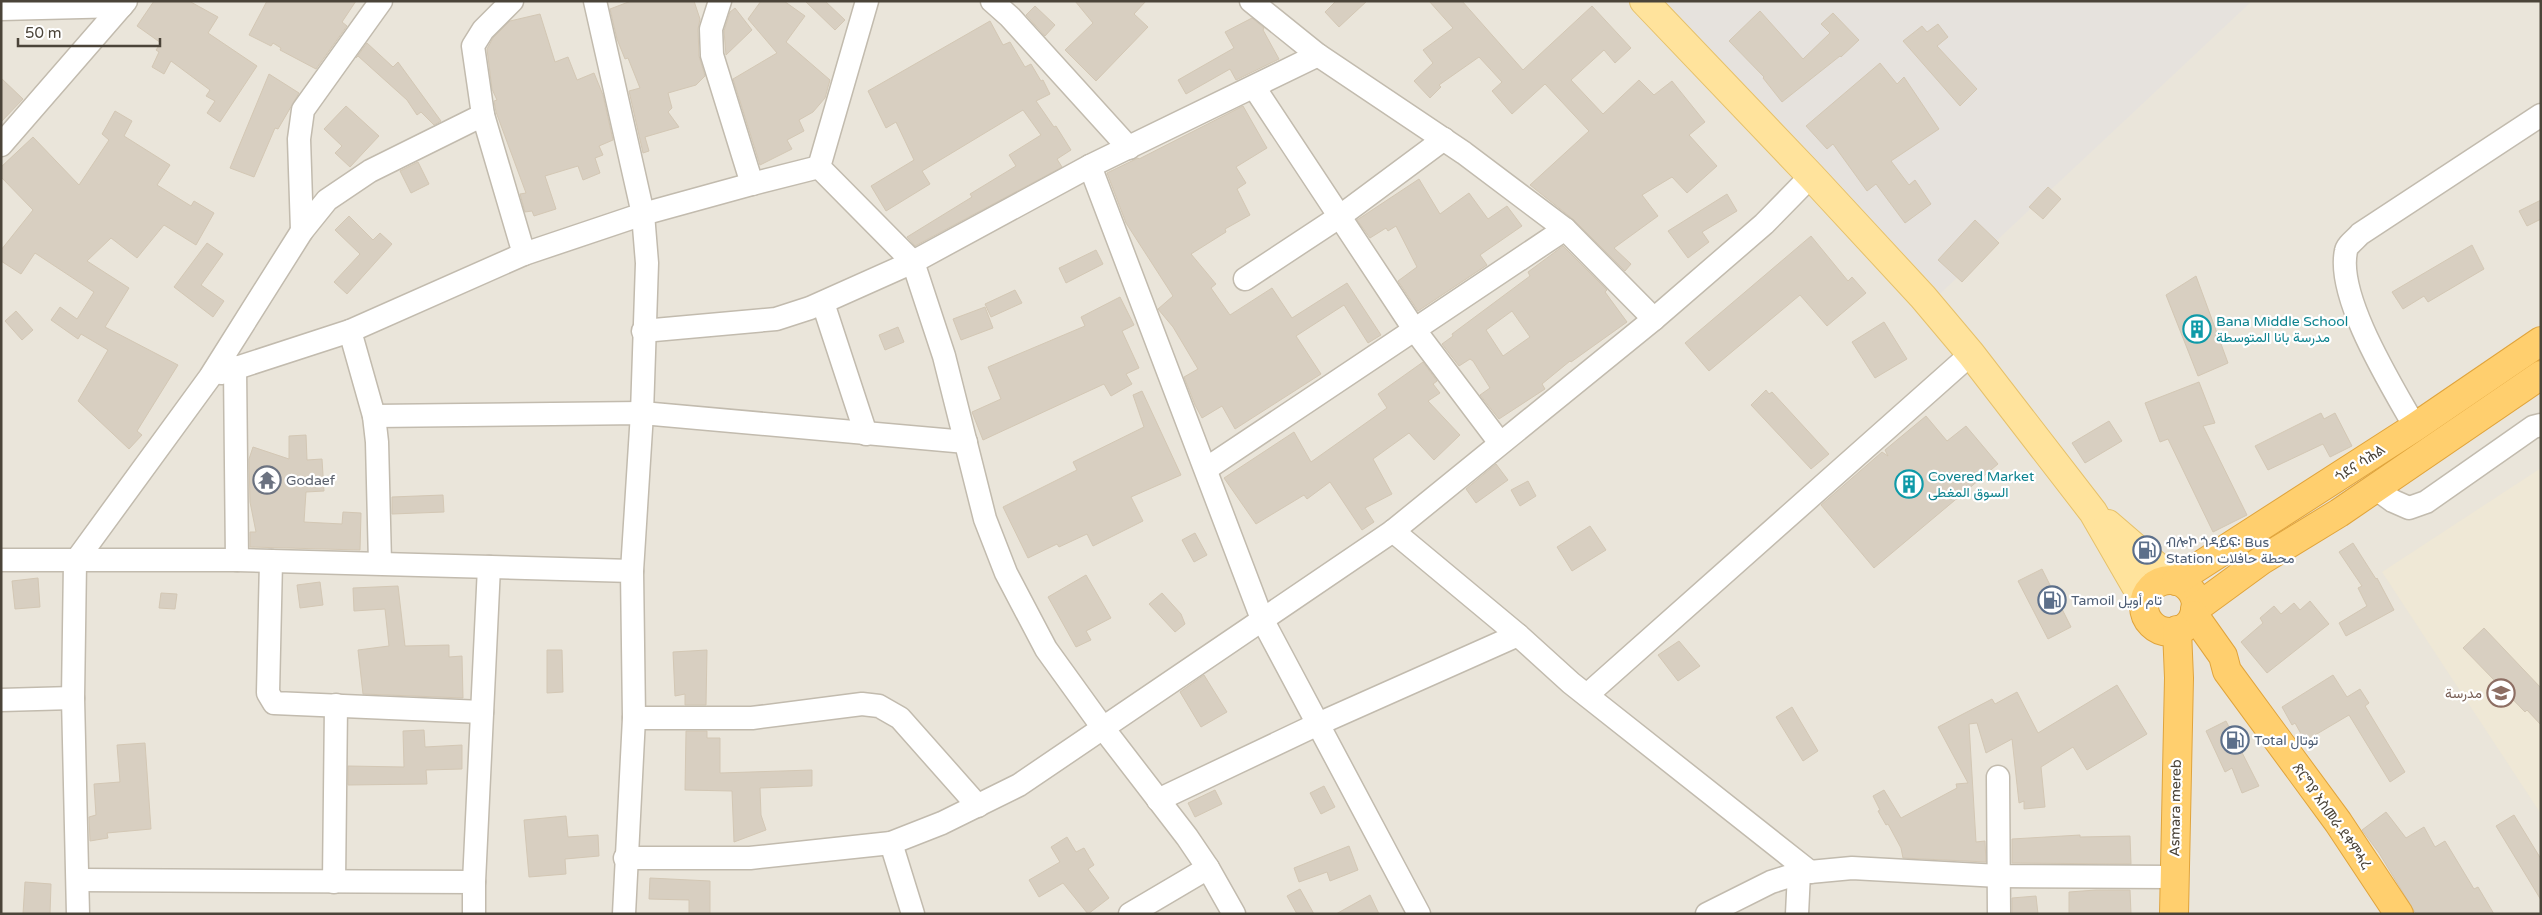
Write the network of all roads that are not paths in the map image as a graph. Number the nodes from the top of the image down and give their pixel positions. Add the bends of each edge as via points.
1 (381, 1) edge
2 (512, 1) edge
3 (595, 1) edge
4 (720, 1) edge
5 (867, 1) edge
6 (992, 1) edge
7 (1251, 1) edge
8 (1644, 1) edge
9 (124, 4) edge
10 (1, 9) edge
11 (1318, 56) junction
12 (1254, 87) junction
13 (483, 115) junction
14 (2541, 115) edge
15 (1444, 139) junction
16 (1, 145) edge
17 (1129, 148) junction
18 (1090, 166) junction
19 (819, 167) junction
20 (1811, 176) junction
21 (752, 184) junction
22 (643, 214) junction
23 (1339, 217) junction
24 (1564, 229) junction
25 (302, 231) junction
26 (524, 254) junction
27 (913, 262) junction
28 (1245, 280) dead end
29 (823, 303) junction
30 (1654, 319) junction
31 (1414, 329) junction
32 (643, 330) junction
33 (350, 331) junction
34 (2541, 341) edge
35 (1971, 354) junction
36 (235, 367) junction
37 (2541, 375) edge
38 (210, 377) junction
39 (642, 413) junction
40 (374, 416) junction
41 (2541, 425) edge
42 (2415, 427) junction
43 (866, 434) junction
44 (966, 442) junction
45 (1500, 443) junction
46 (1206, 469) junction
47 (2375, 488) junction
48 (2093, 512) junction
49 (1393, 531) junction
50 (1, 560) edge
51 (237, 560) junction
52 (271, 561) junction
53 (75, 562) junction
54 (380, 563) junction
55 (489, 567) junction
56 (632, 572) junction
57 (2175, 581) junction
58 (1262, 619) junction
59 (2174, 619) junction
60 (1518, 635) junction
61 (1587, 695) junction
62 (73, 698) junction
63 (1, 700) edge
64 (336, 705) junction
65 (482, 712) junction
66 (634, 718) junction
67 (1318, 724) junction
68 (1103, 728) junction
69 (1998, 777) dead end
70 (1158, 800) junction
71 (978, 806) junction
72 (891, 843) junction
73 (625, 858) junction
74 (1208, 868) junction
75 (1804, 873) junction
76 (2000, 876) junction
77 (2173, 878) junction
78 (78, 880) junction
79 (334, 882) junction
80 (474, 882) junction
81 (78, 914) edge
82 (474, 914) edge
83 (624, 914) edge
84 (912, 914) edge
85 (1130, 914) edge
86 (1234, 914) edge
87 (1419, 914) edge
88 (1707, 914) edge
89 (1797, 914) edge
90 (1999, 914) edge
91 (2174, 914) edge
92 (2399, 914) edge

1 - 25 street via 303,110 300,139
2 - 13 street via 483,30 473,46
3 - 22 street
4 - 21 street via 711,29 713,62
5 - 19 street
6 - 17 street
7 - 11 street
8 - 20 main road
9 - 10 street
9 - 16 street
11 - 12 street
11 - 15 street
12 - 17 street
12 - 23 street
13 - 25 street via 356,178 327,200
13 - 26 street
14 - 42 street via 2360,234 2346,249 2345,268 2351,301 2379,362
15 - 23 street
15 - 24 street
17 - 18 street
18 - 27 street
18 - 46 street
19 - 21 street
19 - 27 street
20 - 30 street via 1764,224
20 - 35 main road
21 - 22 street
22 - 26 street
22 - 32 street via 647,263
23 - 28 street
23 - 31 street
24 - 30 street
24 - 31 street
25 - 38 street
26 - 33 street
27 - 29 street
27 - 44 street via 944,356
29 - 32 street via 776,319
29 - 43 street
30 - 45 street
31 - 45 street
31 - 46 street
32 - 39 street
33 - 36 street
33 - 40 street
34 - 42 highway, ጎደና ሳሕል
35 - 48 main road
35 - 61 street
36 - 38 street
36 - 51 street
37 - 47 highway, ጎደና ሳሕል
38 - 53 street
39 - 40 street
39 - 43 street
39 - 56 street
40 - 54 street via 378,442
41 - 47 street via 2533,427 2426,502 2410,508
42 - 57 highway, ጎደና ሳሕል
43 - 44 street
44 - 68 street via 985,519 1006,573 1046,648
45 - 49 street
46 - 58 street
47 - 59 highway, ጎደና ሳሕል
48 - 57 main road
48 - 59 main road
49 - 58 street
49 - 60 street
50 - 53 street
51 - 52 street
51 - 53 street
52 - 54 street
52 - 64 street via 268,694 274,703
53 - 62 street
54 - 55 street
55 - 56 street
55 - 65 street
56 - 66 street
57 - 59 highway via 2189,588 2193,594
57 - 59 highway, ጎደና ሳሕል via 2154,586
58 - 67 street
58 - 68 street
59 - 77 highway, Asmara mereb via 2179,678
59 - 92 highway, ጽርግያ አስመራ ደቀምሓረ via 2210,664 2227,671 2338,822
60 - 61 street
60 - 67 street
61 - 75 street
62 - 63 street
62 - 78 street
64 - 65 street
64 - 79 street
65 - 80 street
66 - 71 street via 752,718 862,704 879,706 900,718
66 - 73 street
67 - 70 street
67 - 87 street
68 - 70 street
68 - 71 street via 1019,785
69 - 76 street
70 - 74 street
71 - 72 street
72 - 73 street via 750,858
72 - 84 street
73 - 83 street
74 - 85 street
74 - 86 street
75 - 76 street via 1852,868
75 - 88 street via 1771,882
75 - 89 street
76 - 77 street
76 - 90 street
77 - 91 highway, Asmara mereb
78 - 79 street
78 - 81 street
79 - 80 street
80 - 82 street

